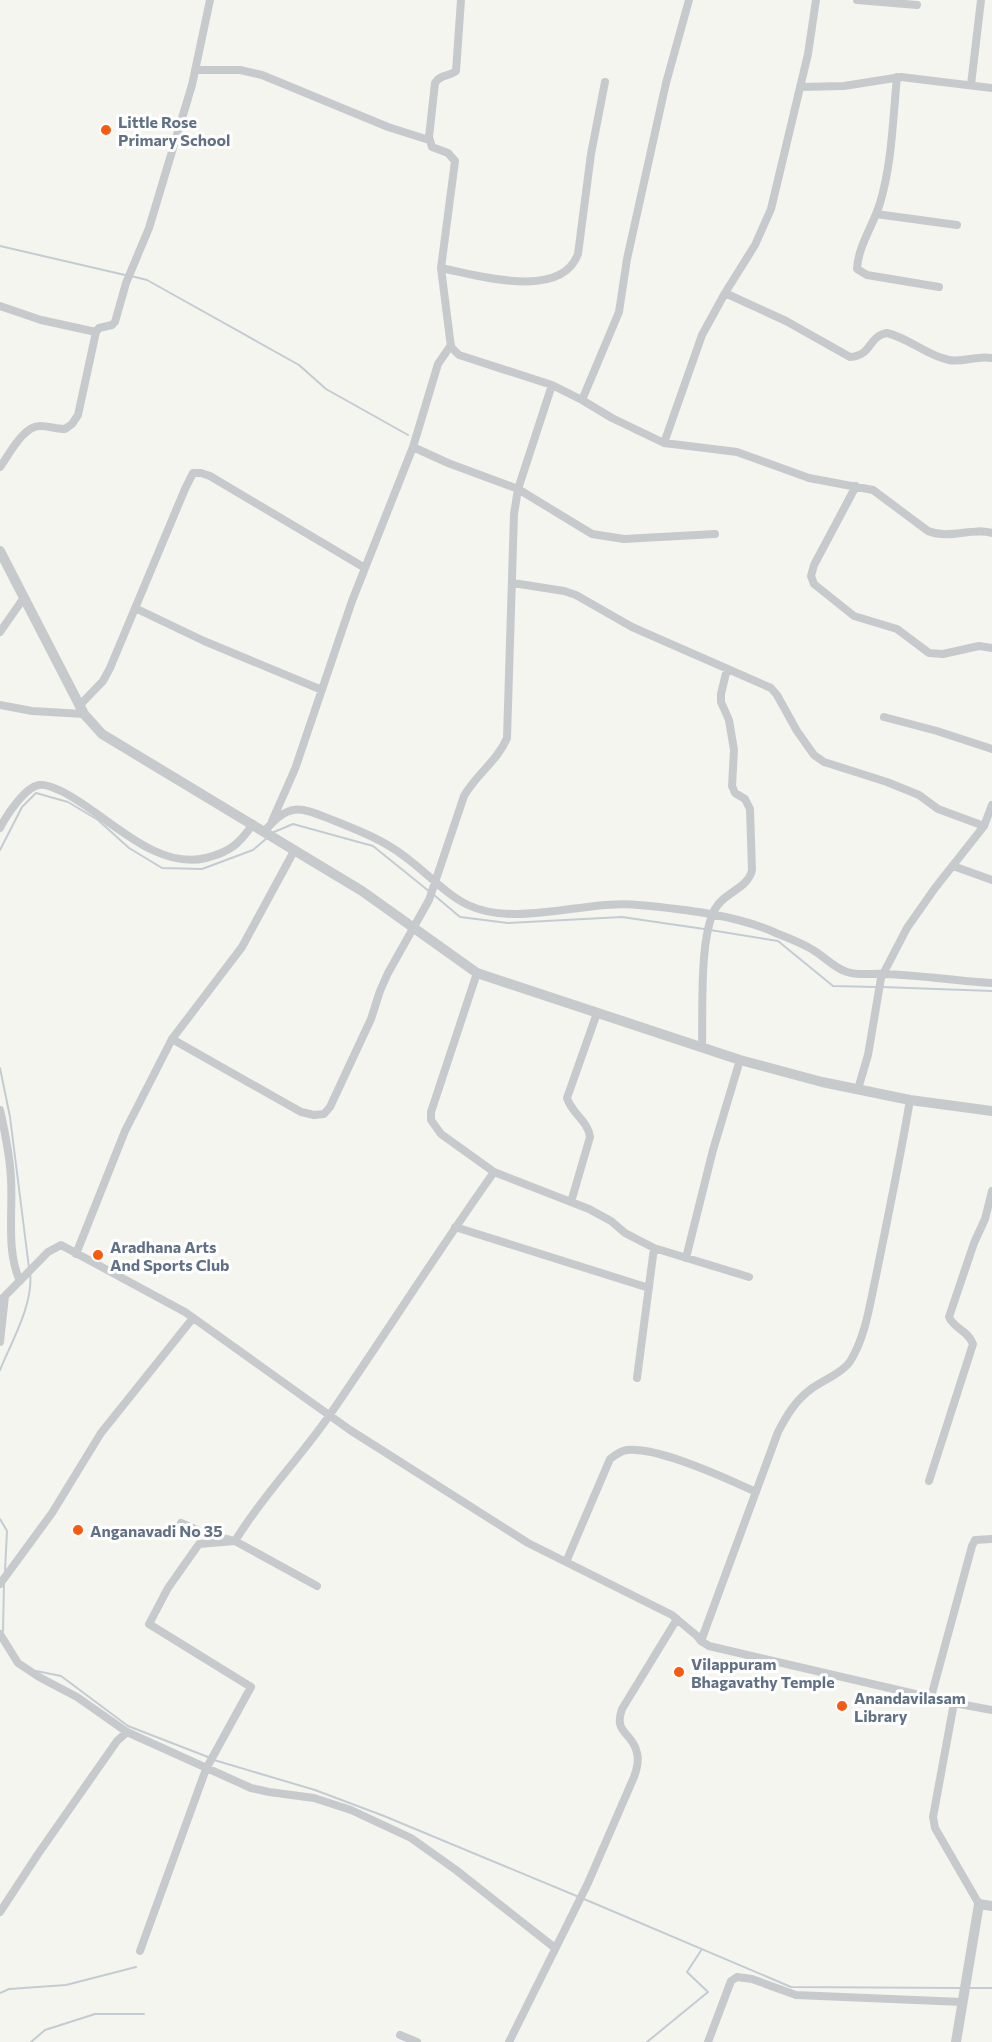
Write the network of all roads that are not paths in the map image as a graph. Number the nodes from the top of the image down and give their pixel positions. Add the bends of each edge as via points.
1 (210, 0) edge
2 (461, 0) edge
3 (689, 0) edge
4 (816, 0) edge
5 (857, 0) edge
6 (981, 0) edge
7 (917, 5) dead end
8 (195, 70) junction
9 (897, 77) junction
10 (606, 82) dead end
11 (971, 86) junction
12 (800, 87) junction
13 (992, 88) edge
14 (429, 141) junction
15 (876, 214) junction
16 (957, 225) dead end
17 (441, 268) junction
18 (939, 286) dead end
19 (725, 293) junction
20 (0, 306) edge
21 (96, 332) junction
22 (451, 345) junction
23 (992, 358) edge
24 (552, 385) junction
25 (582, 400) junction
26 (664, 443) junction
27 (413, 447) junction
28 (0, 467) edge
29 (856, 486) junction
30 (518, 489) junction
31 (992, 533) edge
32 (715, 534) dead end
33 (0, 551) edge
34 (365, 568) junction
35 (513, 583) junction
36 (23, 599) junction
37 (135, 608) junction
38 (0, 632) edge
39 (992, 648) edge
40 (727, 669) junction
41 (321, 690) junction
42 (0, 705) edge
43 (81, 710) junction
44 (884, 717) dead end
45 (992, 749) edge
46 (992, 805) edge
47 (252, 824) junction
48 (984, 826) junction
49 (0, 828) edge
50 (269, 832) junction
51 (294, 851) junction
52 (953, 866) junction
53 (992, 879) edge
54 (435, 883) junction
55 (712, 916) junction
56 (414, 928) junction
57 (477, 973) junction
58 (882, 976) junction
59 (992, 983) edge
60 (597, 1012) junction
61 (172, 1039) junction
62 (702, 1047) junction
63 (740, 1060) junction
64 (858, 1089) junction
65 (910, 1100) junction
66 (0, 1110) edge
67 (992, 1111) edge
68 (4, 1149) edge
69 (494, 1172) junction
70 (992, 1191) edge
71 (571, 1202) junction
72 (455, 1227) junction
73 (654, 1248) junction
74 (76, 1254) junction
75 (686, 1258) junction
76 (749, 1277) dead end
77 (20, 1278) junction
78 (649, 1288) junction
79 (2, 1299) edge
80 (193, 1318) junction
81 (0, 1342) edge
82 (637, 1378) dead end
83 (330, 1415) junction
84 (929, 1481) dead end
85 (756, 1492) junction
86 (181, 1524) dead end
87 (992, 1539) edge
88 (235, 1540) junction
89 (566, 1562) junction
90 (0, 1584) edge
91 (317, 1586) dead end
92 (677, 1619) junction
93 (0, 1634) edge
94 (701, 1641) junction
95 (931, 1697) junction
96 (954, 1703) junction
97 (992, 1710) edge
98 (127, 1732) junction
99 (206, 1769) junction
100 (979, 1904) junction
101 (992, 1906) edge
102 (0, 1912) edge
103 (555, 1948) junction
104 (140, 1951) dead end
105 (963, 2001) junction
106 (400, 2035) dead end
107 (417, 2042) edge
108 (508, 2042) edge
109 (708, 2042) edge
110 (956, 2042) edge

1 - 8 street
2 - 14 street via 456,71 439,77 435,83
3 - 25 street via 666,83 619,312
4 - 12 street
5 - 7 street
6 - 11 street
8 - 14 street via 240,70 262,75
8 - 21 street via 149,228 115,322
9 - 11 street
9 - 12 street via 844,86
9 - 15 street via 886,176
10 - 17 street via 591,154 578,254 570,269 546,280 522,281
11 - 13 street
12 - 19 street via 771,208 755,245
14 - 17 street via 434,149 450,154 455,161
15 - 16 street
15 - 18 street via 857,265 859,271
17 - 22 street
19 - 23 street via 850,357 863,354 879,335 887,333 946,360
19 - 26 street via 702,335
20 - 21 street
21 - 28 street via 76,420 65,429 31,429
22 - 24 street via 459,355
22 - 27 street via 438,364
24 - 25 street
24 - 30 street
25 - 26 street
26 - 29 street via 737,452 810,478
27 - 30 street
27 - 34 street
29 - 31 street via 882,495 928,531 954,535
29 - 39 street via 814,566 814,584 854,616 897,629 929,653 979,646
30 - 32 street via 592,534 636,539
30 - 35 street
33 - 36 street
34 - 37 street via 197,472 185,489
34 - 41 street
35 - 40 street via 576,595 632,627
35 - 54 street via 507,738 464,796
36 - 38 street
36 - 43 street
37 - 41 street
37 - 43 street via 107,675
40 - 48 street via 771,688 796,731 824,762 909,790 938,809
40 - 55 street via 721,702 729,720 734,750 733,790 750,809 752,870 751,877 721,902
41 - 50 street
42 - 43 street via 32,711
43 - 47 street via 108,739
44 - 45 street
46 - 48 street
47 - 49 street via 237,844 214,856 173,859 144,845 75,798 44,785 27,790
47 - 50 street
48 - 52 street
50 - 51 street
50 - 54 street via 288,811 312,812 374,836
51 - 56 street via 362,891
51 - 61 street via 242,947
52 - 53 street
52 - 58 street via 907,928
54 - 55 street via 468,905 501,914 636,904
54 - 56 street
55 - 58 street via 772,931 813,949 848,972
55 - 62 street via 707,935
56 - 57 street
56 - 61 street via 388,973 359,1046 324,1114 301,1112
57 - 60 street
57 - 69 street via 430,1112 441,1134
58 - 59 street
58 - 64 street
60 - 62 street
60 - 71 street via 567,1098 589,1129 590,1137
61 - 74 street via 125,1131
62 - 63 street
63 - 64 street
63 - 75 street
64 - 65 street
65 - 67 street
65 - 85 street via 896,1182 858,1346 850,1362 812,1388 789,1410
66 - 68 street
68 - 77 street via 11,1178 12,1246
69 - 71 street
69 - 72 street
70 - 84 street via 949,1317 970,1335 973,1344
71 - 73 street
72 - 78 street
72 - 83 street
73 - 75 street
73 - 78 street
74 - 77 street via 60,1245
74 - 80 street
75 - 76 street
77 - 79 street
78 - 82 street
79 - 81 street
80 - 83 street
80 - 90 street via 101,1433 52,1513
83 - 88 street
83 - 89 street via 528,1543
85 - 89 street via 672,1459 624,1450 610,1459
85 - 94 street
86 - 88 street
87 - 95 street via 980,1538 972,1546
88 - 91 street
88 - 99 street via 199,1544 149,1624 251,1687
89 - 92 street
92 - 94 street
92 - 103 street via 622,1709 621,1728 634,1745 638,1766 588,1883
93 - 98 street via 18,1663
94 - 95 street
95 - 96 street
96 - 97 street
96 - 100 street via 933,1817 935,1828
98 - 99 street
98 - 102 street
99 - 103 street via 250,1788 314,1798 351,1810 411,1838
99 - 104 street
100 - 101 street
100 - 105 street
103 - 108 street
105 - 109 street via 796,1995 737,1977
105 - 110 street
106 - 107 street

